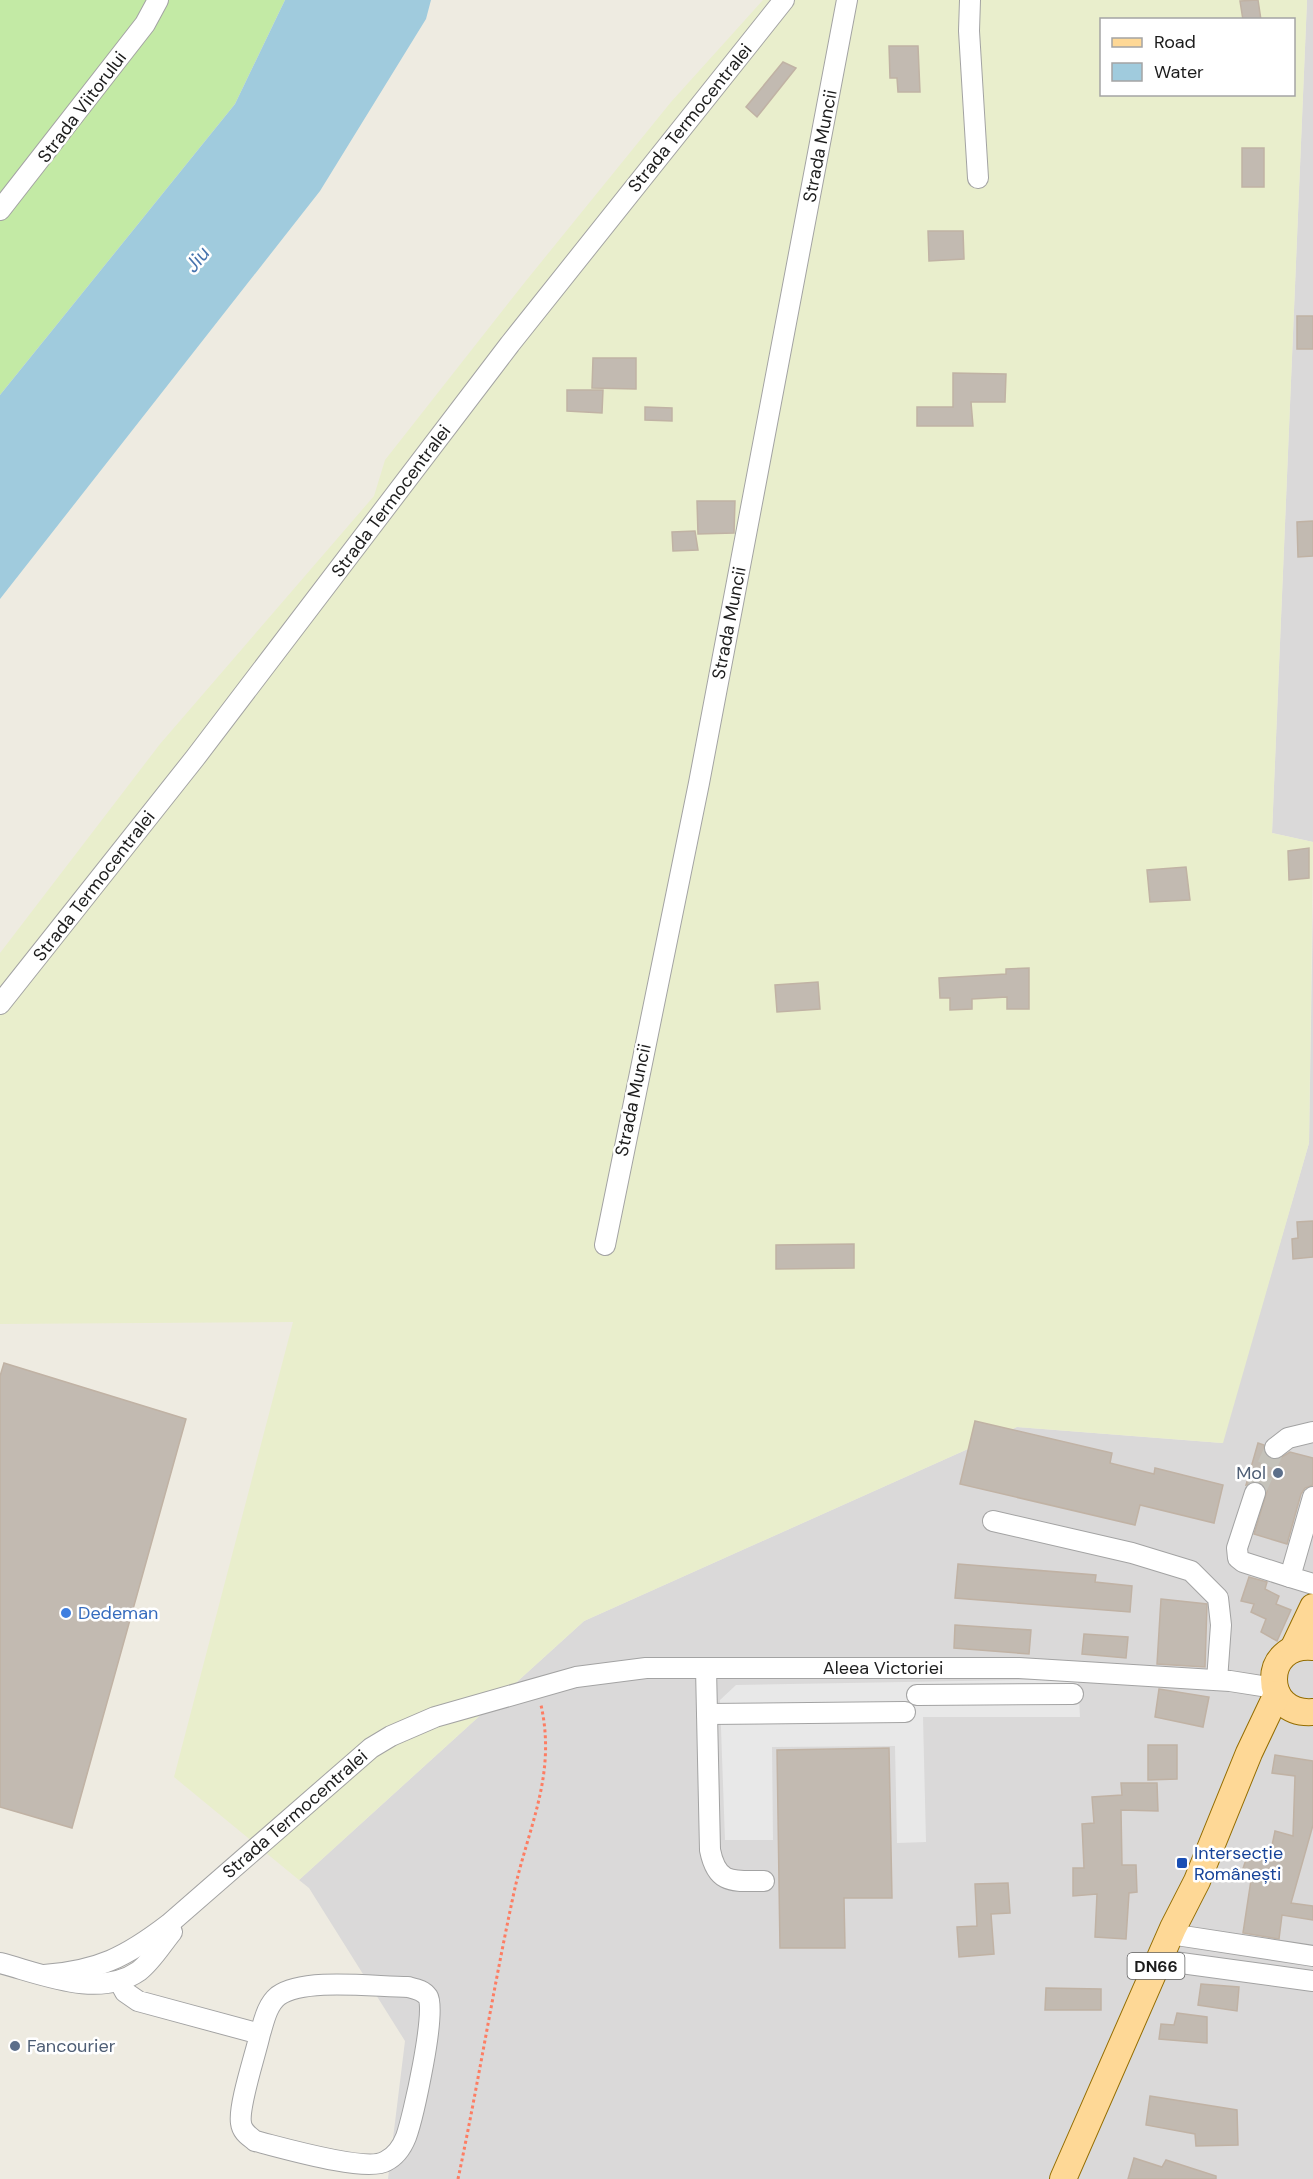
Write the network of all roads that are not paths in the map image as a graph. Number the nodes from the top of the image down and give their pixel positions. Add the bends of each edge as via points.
1 (158, 0) edge
2 (784, 0) edge
3 (848, 0) edge
4 (970, 0) edge
5 (978, 178) dead end
6 (0, 210) edge
7 (0, 1004) edge
8 (605, 1245) dead end
9 (1313, 1432) edge
10 (1275, 1448) tunnel mouth
11 (1255, 1493) tunnel mouth
12 (1313, 1497) edge
13 (993, 1521) dead end
14 (1290, 1577) junction
15 (1313, 1584) edge
16 (1313, 1607) edge
17 (1303, 1648) edge
18 (706, 1668) junction
19 (1223, 1681) junction
20 (1276, 1684) junction
21 (538, 1687) joint
22 (1073, 1694) dead end
23 (917, 1695) dead end
24 (904, 1712) dead end
25 (1307, 1712) edge
26 (707, 1714) junction
27 (1249, 1753) junction
28 (764, 1881) dead end
29 (193, 1903) junction
30 (1170, 1934) junction
31 (1313, 1956) edge
32 (1159, 1960) junction
33 (0, 1963) edge
34 (44, 1975) junction
35 (119, 1981) junction
36 (1313, 1981) edge
37 (260, 2034) junction
38 (1063, 2179) edge

1 - 6 street, Strada Viitorului via 145,24
2 - 7 street, Strada Termocentralei via 510,344 195,758
3 - 8 street, Strada Muncii via 699,783
4 - 5 street
9 - 10 street via 1288,1438
11 - 14 street via 1237,1548 1238,1558
12 - 14 street
13 - 19 street via 1132,1553 1191,1571 1218,1598
14 - 15 street
16 - 17 main road, DN66
17 - 20 main road, DN66 via 1279,1661
18 - 19 street, Aleea Victoriei via 1018,1668
18 - 21 street, Aleea Victoriei via 623,1670
18 - 26 street
19 - 20 street, Aleea Victoriei
20 - 25 main road, DN66 via 1291,1709
20 - 27 main road, DN66
21 - 29 street, Strada Termocentralei via 435,1717 371,1748
22 - 23 street
24 - 26 street
25 - 27 main road, DN66
26 - 28 street via 713,1865 722,1877 732,1881
27 - 30 main road, DN66 via 1197,1881
29 - 34 street, Strada Termocentralei via 120,1958 89,1970
29 - 35 street, Strada Termocentralei via 140,1970
30 - 31 street
30 - 32 main road, DN66
32 - 36 street
32 - 38 main road, DN66
33 - 34 street, Strada Termocentralei
34 - 35 street, Strada Termocentralei via 99,1984
35 - 37 street via 125,1992 138,2001
37 - 37 street via 243,2106 241,2122 245,2133 255,2141 352,2163 383,2163 395,2155 406,2136 426,2050 431,2011 423,1991 397,1987 295,1988 277,1997 267,2010

